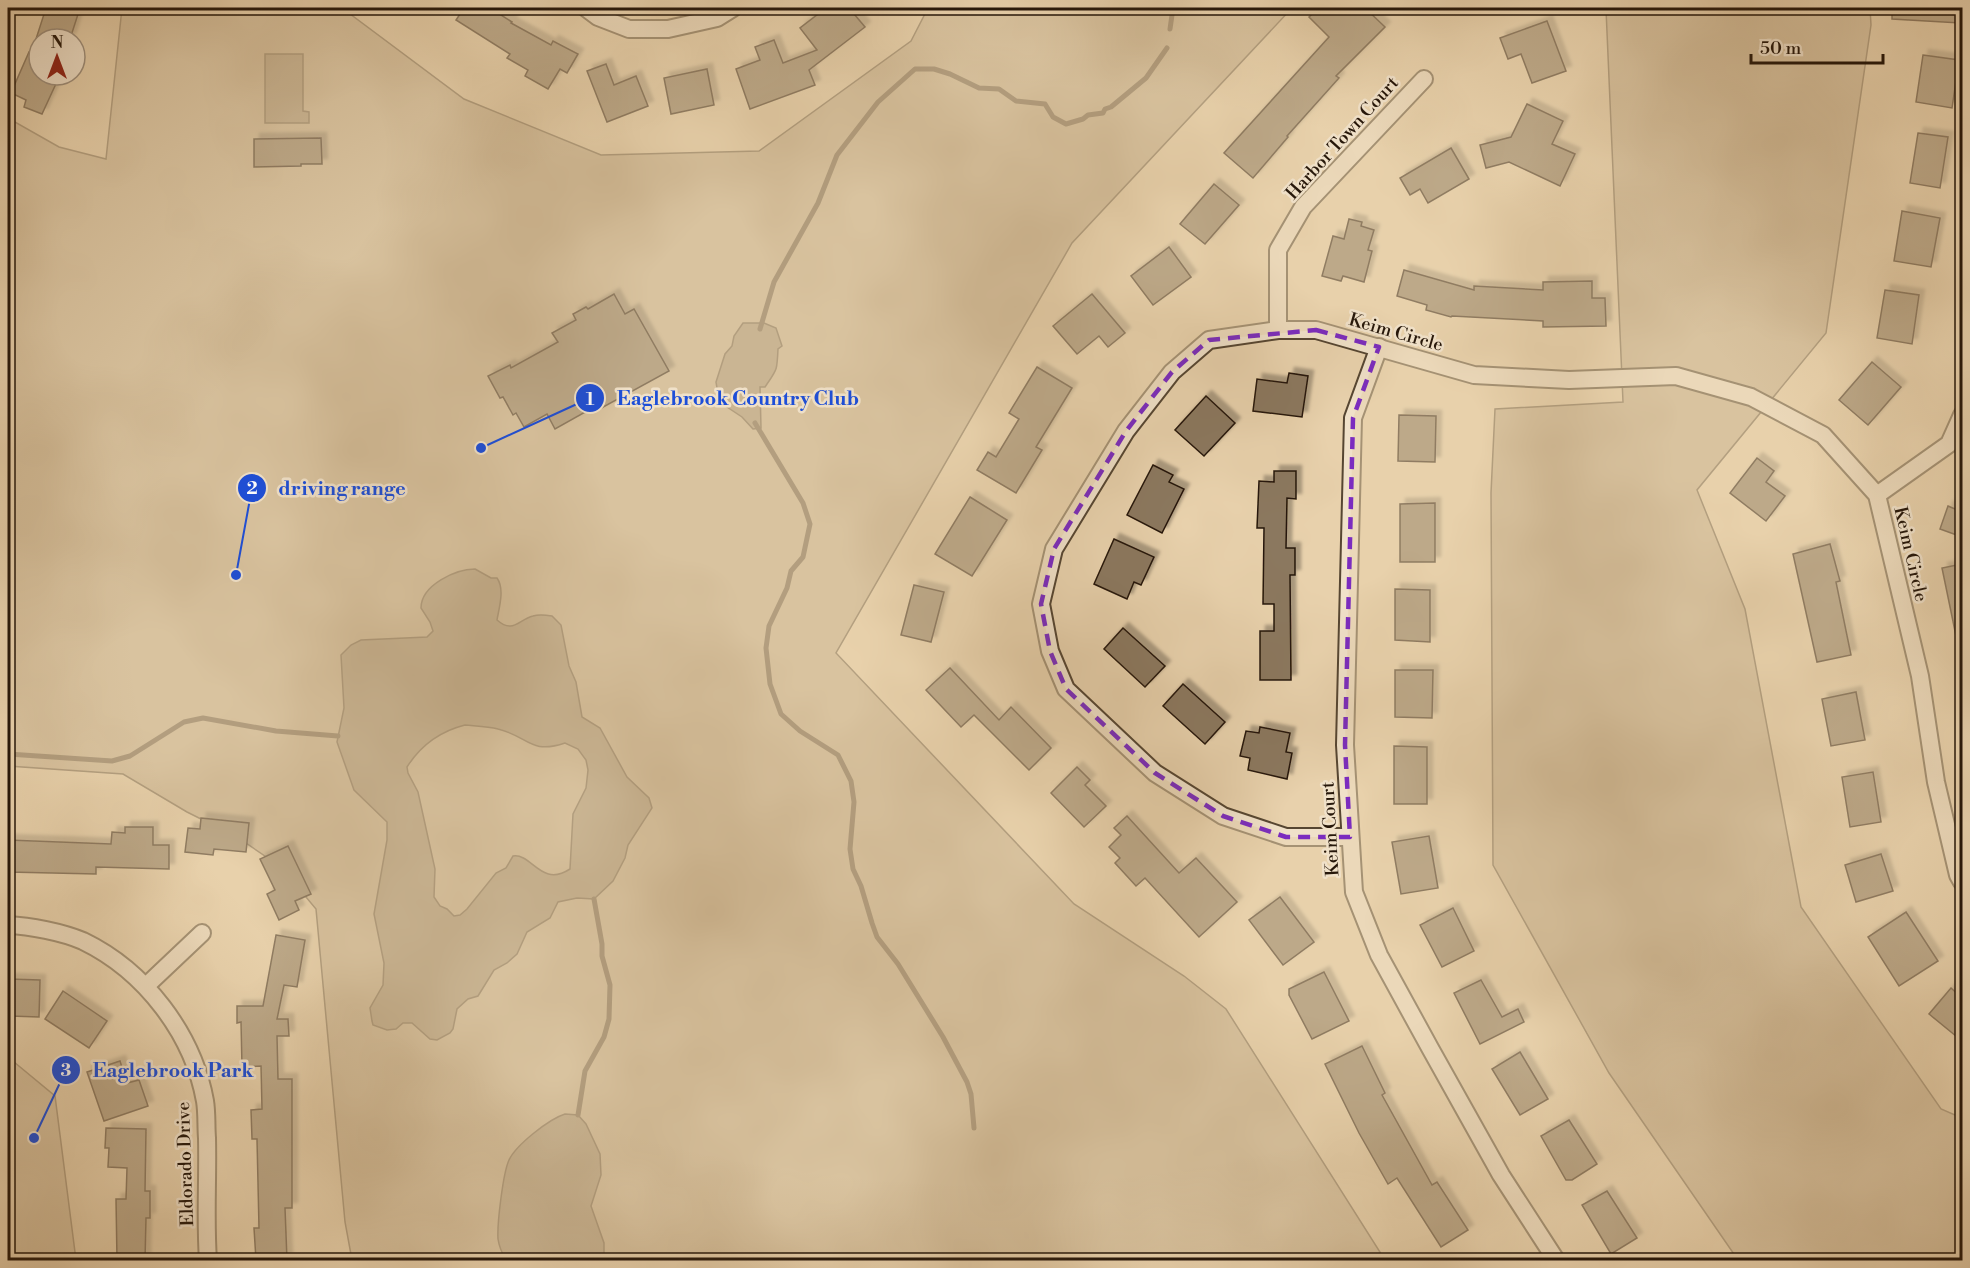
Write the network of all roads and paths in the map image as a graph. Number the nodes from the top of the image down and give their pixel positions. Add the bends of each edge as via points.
1 (586, 8) edge
2 (733, 8) edge
3 (1424, 79) dead end
4 (1278, 330) junction
5 (1379, 347) junction
6 (1962, 415) edge
7 (1877, 495) junction
8 (1350, 837) junction
9 (1962, 882) edge
10 (8, 925) edge
11 (202, 933) dead end
12 (146, 986) junction
13 (208, 1260) edge
14 (1556, 1260) edge

1 - 2 street via 598,17 629,28 668,28 717,18
3 - 4 street, Harbor Town Court via 1303,207 1278,250
4 - 5 street, Keim Circle via 1316,330
4 - 8 street, Keim Circle via 1209,340 1172,372 1126,431 1054,549 1041,604 1050,651 1066,689 1155,773 1223,816 1286,837
5 - 7 street, Keim Circle via 1474,375 1569,380 1676,375 1751,397 1822,435
5 - 8 street, Keim Court via 1353,418 1345,745
6 - 7 street via 1949,444
7 - 9 street, Keim Circle via 1920,676 1936,782
8 - 14 street, Keim Court via 1354,892 1379,955 1502,1174
10 - 12 street, Eldorado Drive via 80,940 105,953
11 - 12 street
12 - 13 street, Eldorado Drive via 193,1056 205,1102

